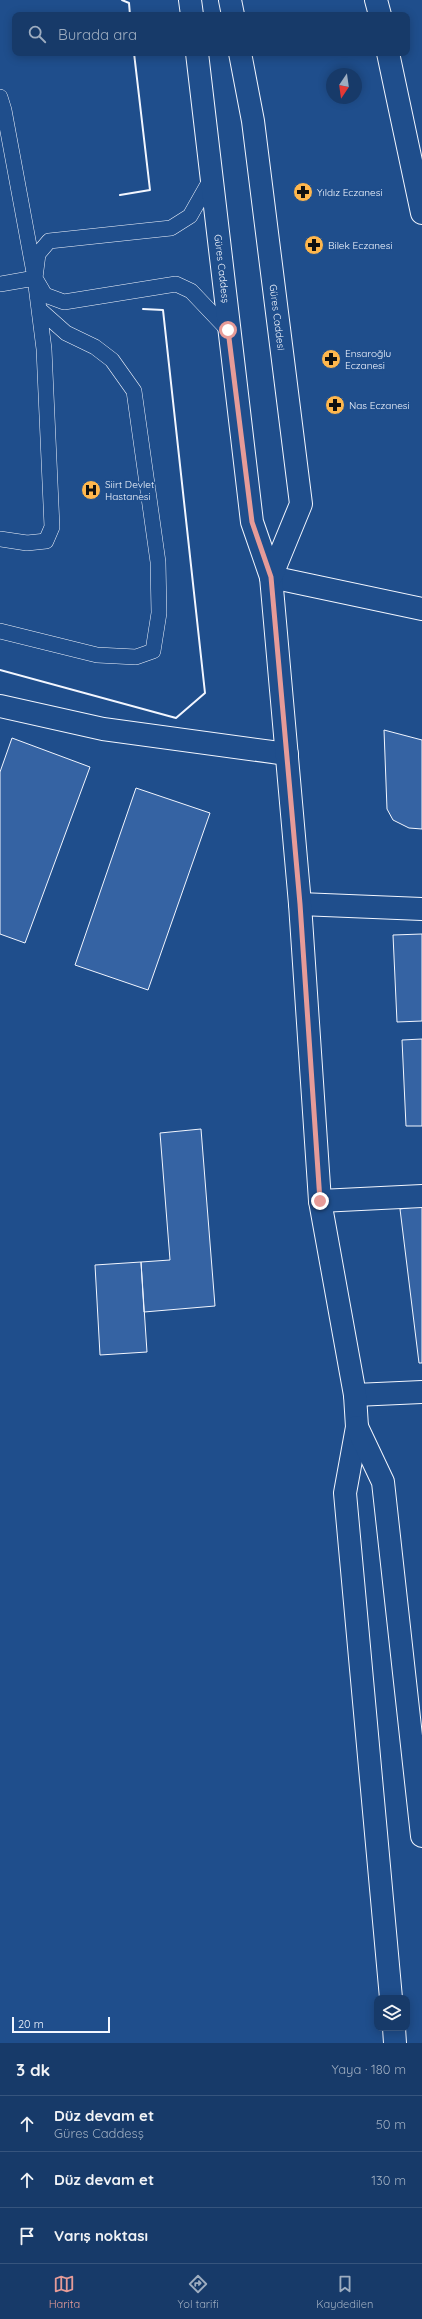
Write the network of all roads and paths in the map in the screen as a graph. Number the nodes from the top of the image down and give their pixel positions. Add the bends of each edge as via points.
1 (190, 0) edge
2 (230, 0) edge
3 (376, 0) edge
4 (192, 12) edge
5 (232, 12) edge
6 (379, 12) edge
7 (196, 56) edge
8 (241, 56) edge
9 (389, 56) edge
10 (0, 97) edge
11 (211, 179) junction
12 (422, 213) edge
13 (35, 278) junction
14 (0, 284) edge
15 (39, 310) junction
16 (228, 330) junction
17 (0, 539) edge
18 (271, 577) junction
19 (422, 609) edge
20 (0, 631) edge
21 (0, 706) edge
22 (286, 754) junction
23 (300, 904) junction
24 (422, 908) edge
25 (422, 1196) edge
26 (320, 1201) junction
27 (422, 1392) edge
28 (355, 1395) junction
29 (357, 1427) junction
30 (422, 1836) edge
31 (391, 1995) edge
32 (394, 2031) edge
33 (395, 2043) edge

1 - 4 street
2 - 5 street
3 - 6 street
7 - 11 street, Güres Caddesş
8 - 18 street, Güres Caddesi via 253,121 301,504
9 - 12 street
10 - 13 lane
11 - 13 lane via 190,216 171,228 49,241 38,254
11 - 16 street, Güres Caddesş
13 - 14 lane
13 - 15 lane
13 - 16 lane via 45,295 64,302 176,284 191,292
15 - 17 lane via 44,348 52,527 46,541 27,543
15 - 20 lane via 66,333 112,360 134,391 158,562 159,613 153,651 136,657 97,654
16 - 18 street, Güres Caddesş via 252,522
18 - 19 street
18 - 22 street
21 - 22 street via 103,729
22 - 23 street
23 - 24 street
23 - 26 street
25 - 26 street
26 - 28 street
27 - 28 street
28 - 29 street
29 - 30 street via 383,1482
29 - 31 street via 344,1493
32 - 33 street

